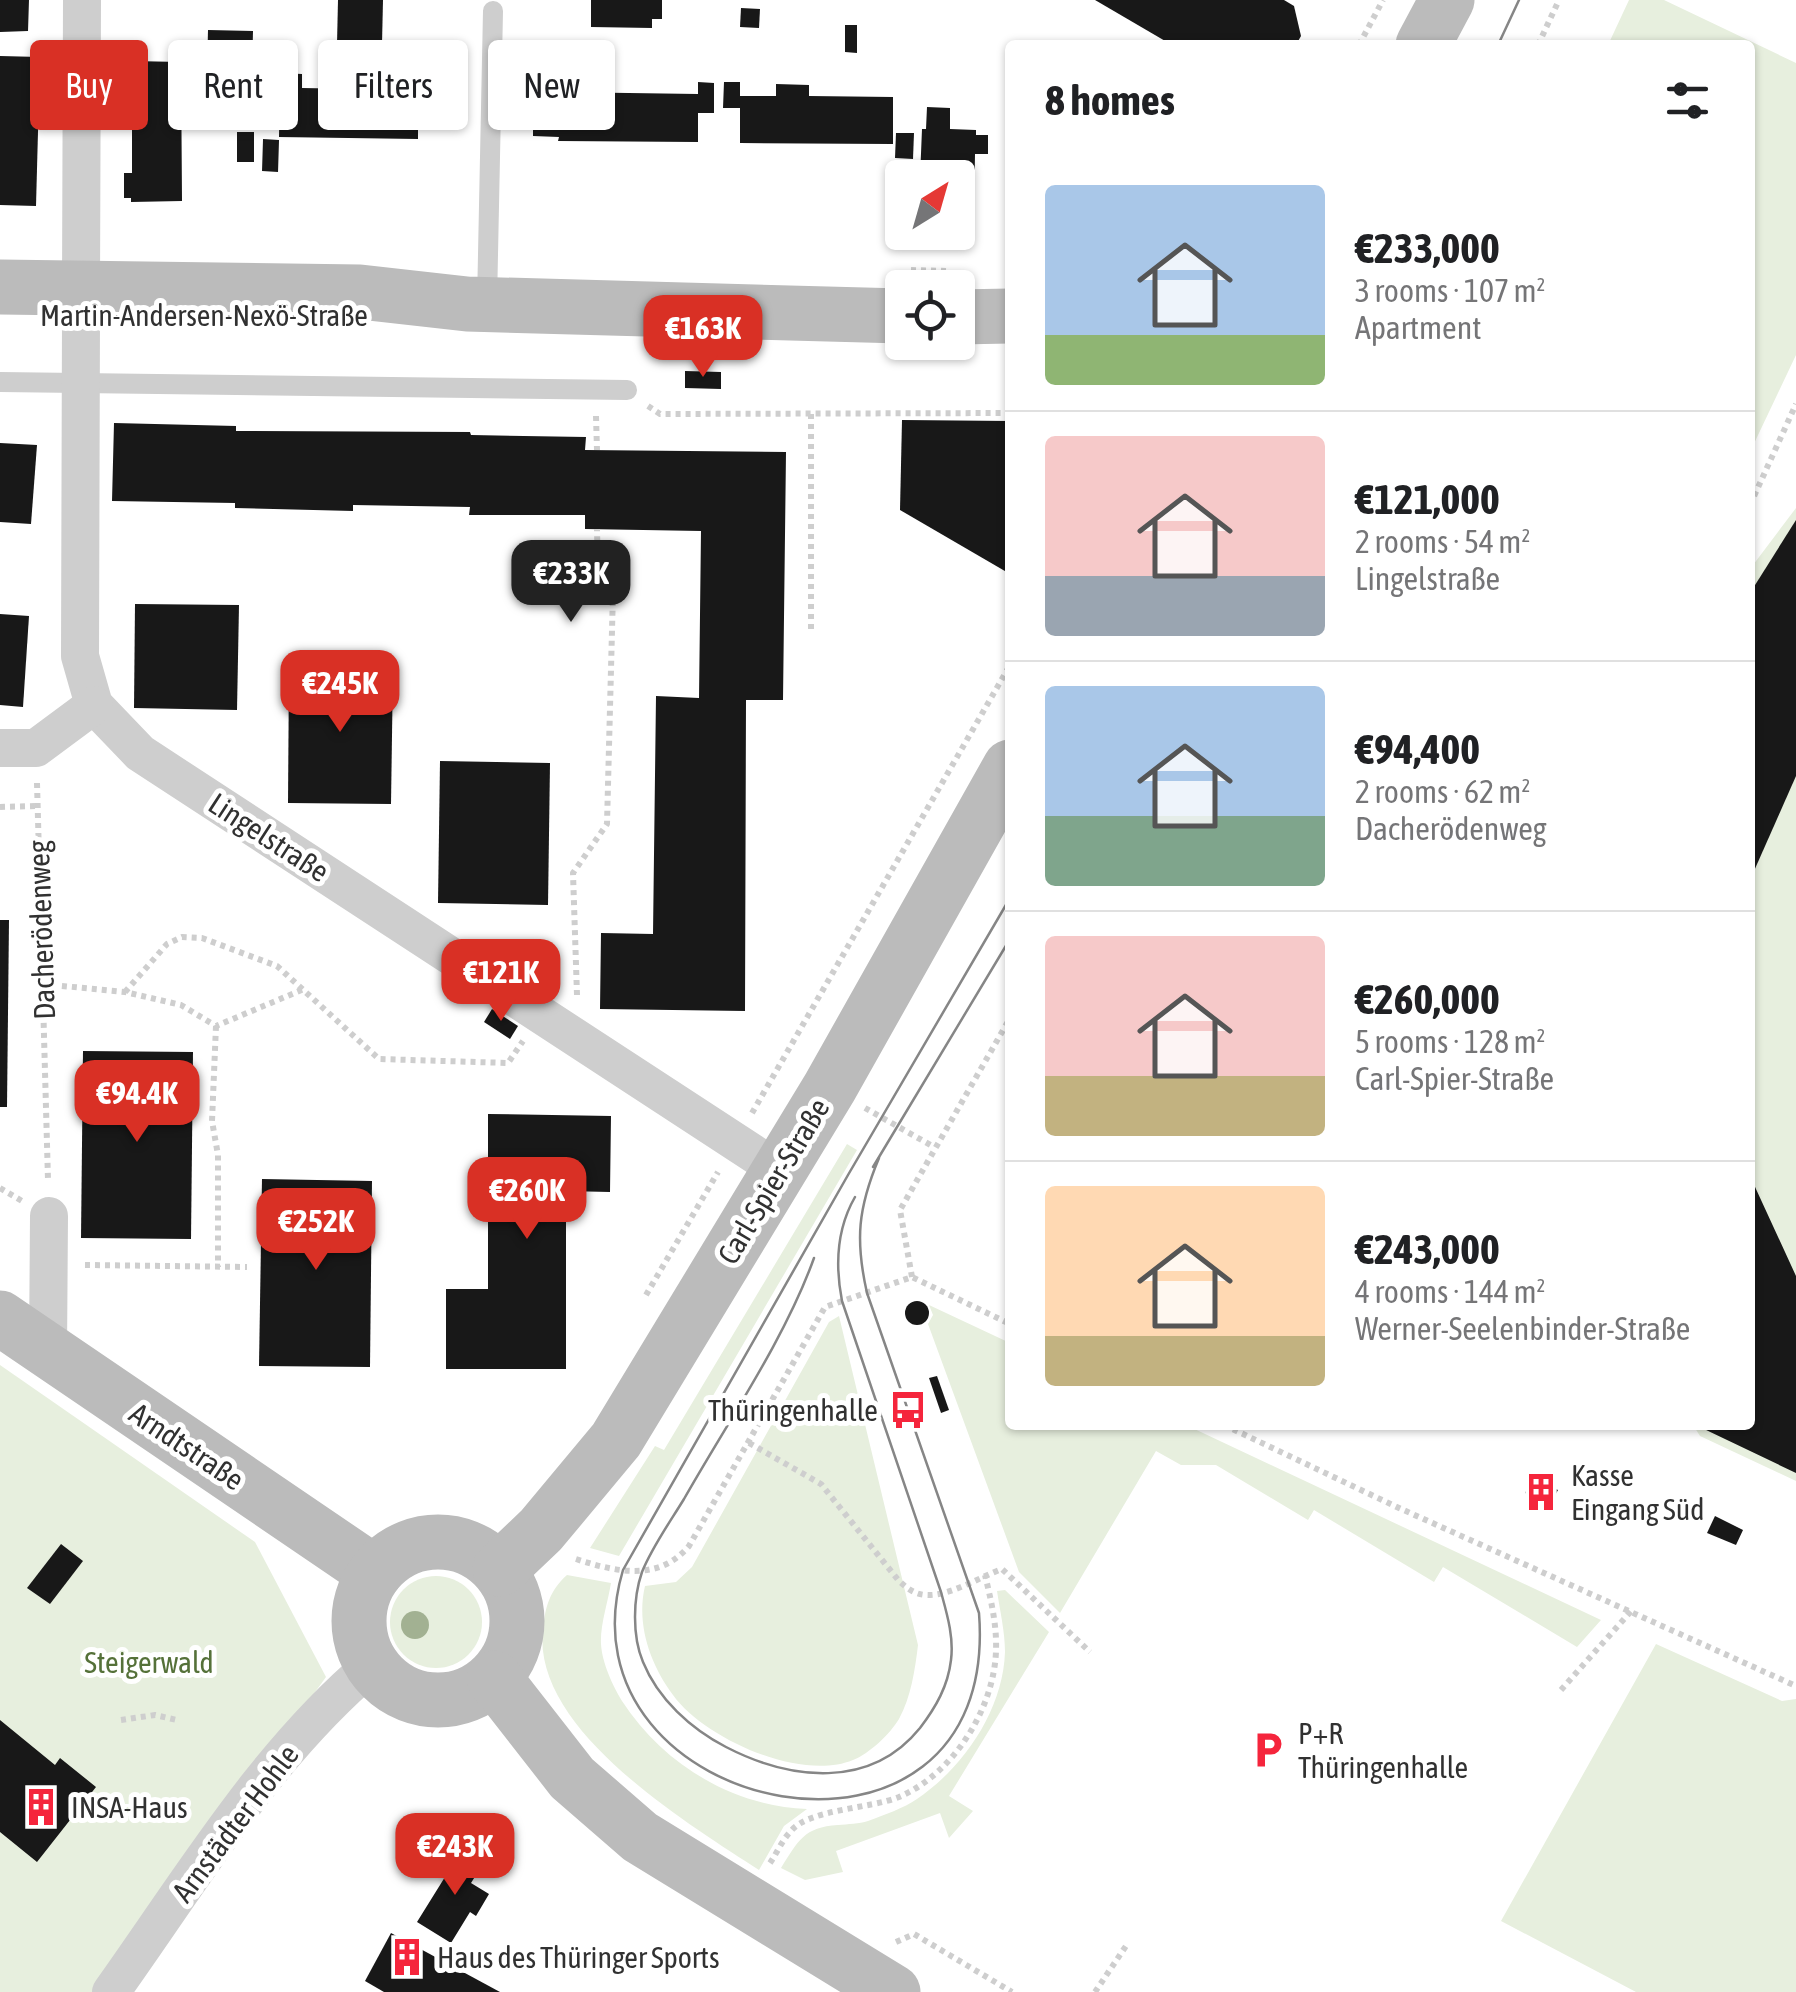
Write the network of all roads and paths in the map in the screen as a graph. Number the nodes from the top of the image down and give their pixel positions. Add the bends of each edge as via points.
1 (82, 0) edge
2 (1383, 0) edge
3 (1559, 0) edge
4 (492, 10) dead end
5 (1362, 40) edge
6 (1540, 40) edge
7 (0, 287) edge
8 (81, 302) junction
9 (477, 305) junction
10 (0, 315) edge
11 (885, 316) edge
12 (1005, 316) edge
13 (975, 317) edge
14 (0, 382) edge
15 (80, 383) junction
16 (627, 390) joint
17 (1796, 404) edge
18 (1005, 413) edge
19 (811, 414) junction
20 (1755, 494) edge
21 (598, 530) dead end
22 (812, 633) dead end
23 (1005, 675) edge
24 (94, 705) junction
25 (18, 748) edge
26 (1005, 775) edge
27 (38, 806) junction
28 (0, 807) edge
29 (42, 984) junction
30 (304, 990) junction
31 (125, 992) junction
32 (216, 1026) junction
33 (1005, 1026) edge
34 (579, 1041) junction
35 (492, 1062) dead end
36 (867, 1109) dead end
37 (934, 1147) junction
38 (757, 1157) junction
39 (49, 1216) joint
40 (48, 1265) junction
41 (218, 1267) junction
42 (248, 1267) dead end
43 (912, 1278) junction
44 (645, 1297) dead end
45 (1005, 1322) edge
46 (20, 1338) edge
47 (1234, 1430) edge
48 (749, 1442) junction
49 (541, 1530) junction
50 (500, 1569) junction
51 (375, 1572) junction
52 (985, 1576) junction
53 (1632, 1610) junction
54 (1090, 1652) dead end
55 (372, 1664) junction
56 (494, 1678) junction
57 (1796, 1686) edge
58 (1561, 1690) dead end
59 (121, 1720) dead end
60 (178, 1720) dead end
61 (744, 1902) junction
62 (1128, 1943) dead end
63 (872, 1979) edge
64 (111, 1992) edge
65 (1012, 1992) edge
66 (1096, 1992) edge

1 - 8 street, Lingelstraße
2 - 5 path
3 - 6 path
4 - 9 lane
7 - 8 street, Martin-Andersen-Nexö-Straße
8 - 9 street, Martin-Andersen-Nexö-Straße via 352,319
8 - 10 street, Martin-Andersen-Nexö-Straße
8 - 15 street, Lingelstraße
9 - 11 street, Martin-Andersen-Nexö-Straße
12 - 13 street
14 - 15 lane
15 - 16 lane
15 - 24 street, Lingelstraße via 80,656
16 - 19 path via 660,414
17 - 20 path
18 - 19 path
19 - 22 path
21 - 34 path via 598,574 613,592 607,824 573,873
23 - 38 path
24 - 25 street
24 - 34 street, Lingelstraße via 140,753
25 - 27 path, Dacherödenweg
26 - 38 street, Carl-Spier-Straße
27 - 28 path
27 - 29 path, Dacherödenweg
29 - 31 path
29 - 39 path, Dacherödenweg
30 - 31 path via 277,966 182,936 154,955
30 - 32 path
30 - 35 path via 380,1059
31 - 32 path via 181,1005
32 - 41 path
33 - 37 path
34 - 38 street, Lingelstraße
36 - 37 path
37 - 43 path via 900,1210
38 - 44 path
38 - 49 street, Carl-Spier-Straße via 616,1440
39 - 40 street
40 - 41 path
40 - 46 street
41 - 42 path
43 - 45 path
43 - 48 path via 825,1307
46 - 51 street, Arndtstraße
47 - 53 path
48 - 49 path via 689,1546 661,1569 600,1567 571,1557
48 - 52 path via 821,1484 914,1593 928,1596
49 - 50 street, Carl-Spier-Straße
50 - 51 street via 453,1542 426,1542 400,1550
50 - 56 street via 517,1605 518,1625 515,1644
51 - 55 street via 358,1617
52 - 54 path via 1002,1569
52 - 61 path via 997,1653 985,1704 960,1747 929,1780 899,1797 818,1815 792,1828
53 - 57 path
53 - 58 path
55 - 56 street via 394,1687 420,1698 464,1696
55 - 64 street, Arnstädter Hohle via 256,1788
56 - 61 street via 602,1807
59 - 60 path
61 - 63 street
62 - 66 path
63 - 65 path via 914,1934

